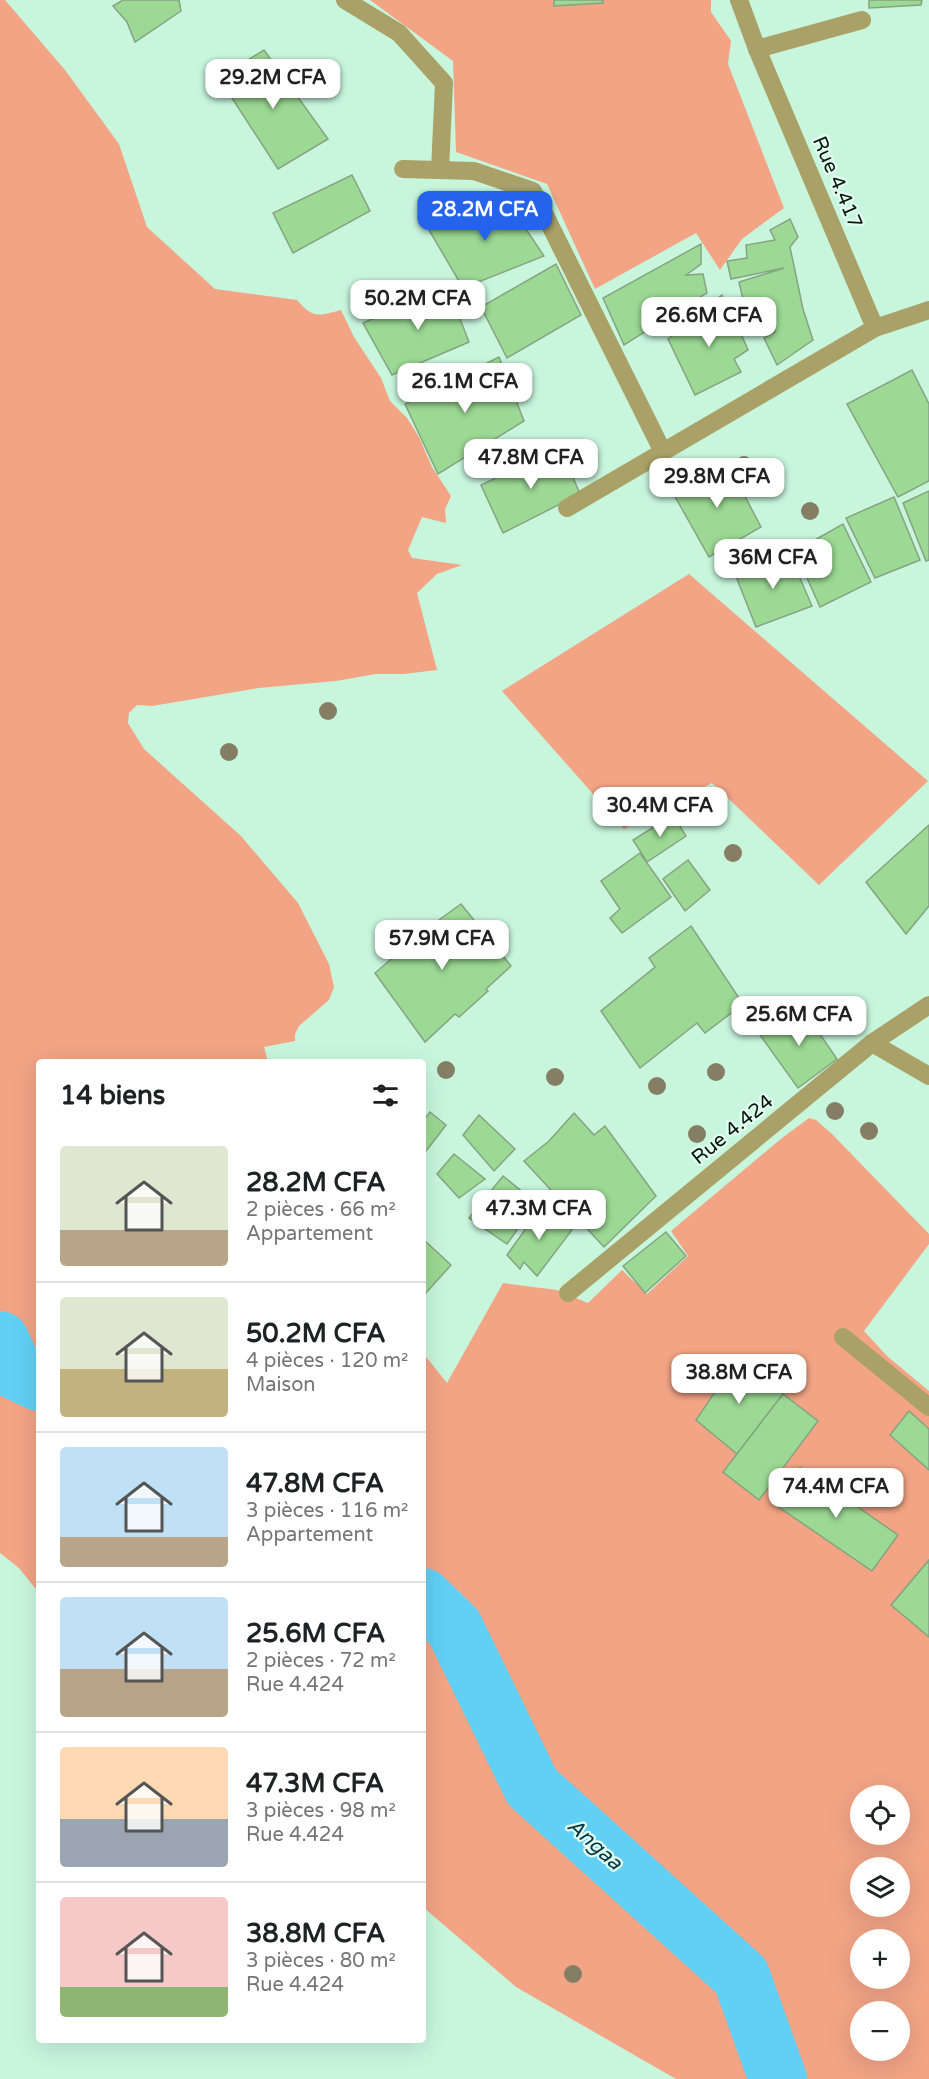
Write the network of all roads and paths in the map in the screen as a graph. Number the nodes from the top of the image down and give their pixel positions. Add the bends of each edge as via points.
1 (345, 0) edge
2 (739, 0) edge
3 (862, 20) dead end
4 (757, 49) junction
5 (403, 169) dead end
6 (440, 170) junction
7 (929, 310) edge
8 (876, 328) junction
9 (663, 452) junction
10 (567, 508) dead end
11 (929, 1005) edge
12 (872, 1043) junction
13 (929, 1076) edge
14 (568, 1293) dead end
15 (843, 1337) dead end
16 (929, 1407) edge

1 - 6 street via 399,33 444,82
2 - 4 street, Rue 4.417
3 - 4 street
4 - 8 street, Rue 4.417
5 - 6 street
6 - 9 street via 474,171 533,191
7 - 8 street
8 - 9 street
9 - 10 street
11 - 12 street, Rue 4.424
12 - 13 street
12 - 14 street, Rue 4.424
15 - 16 street

